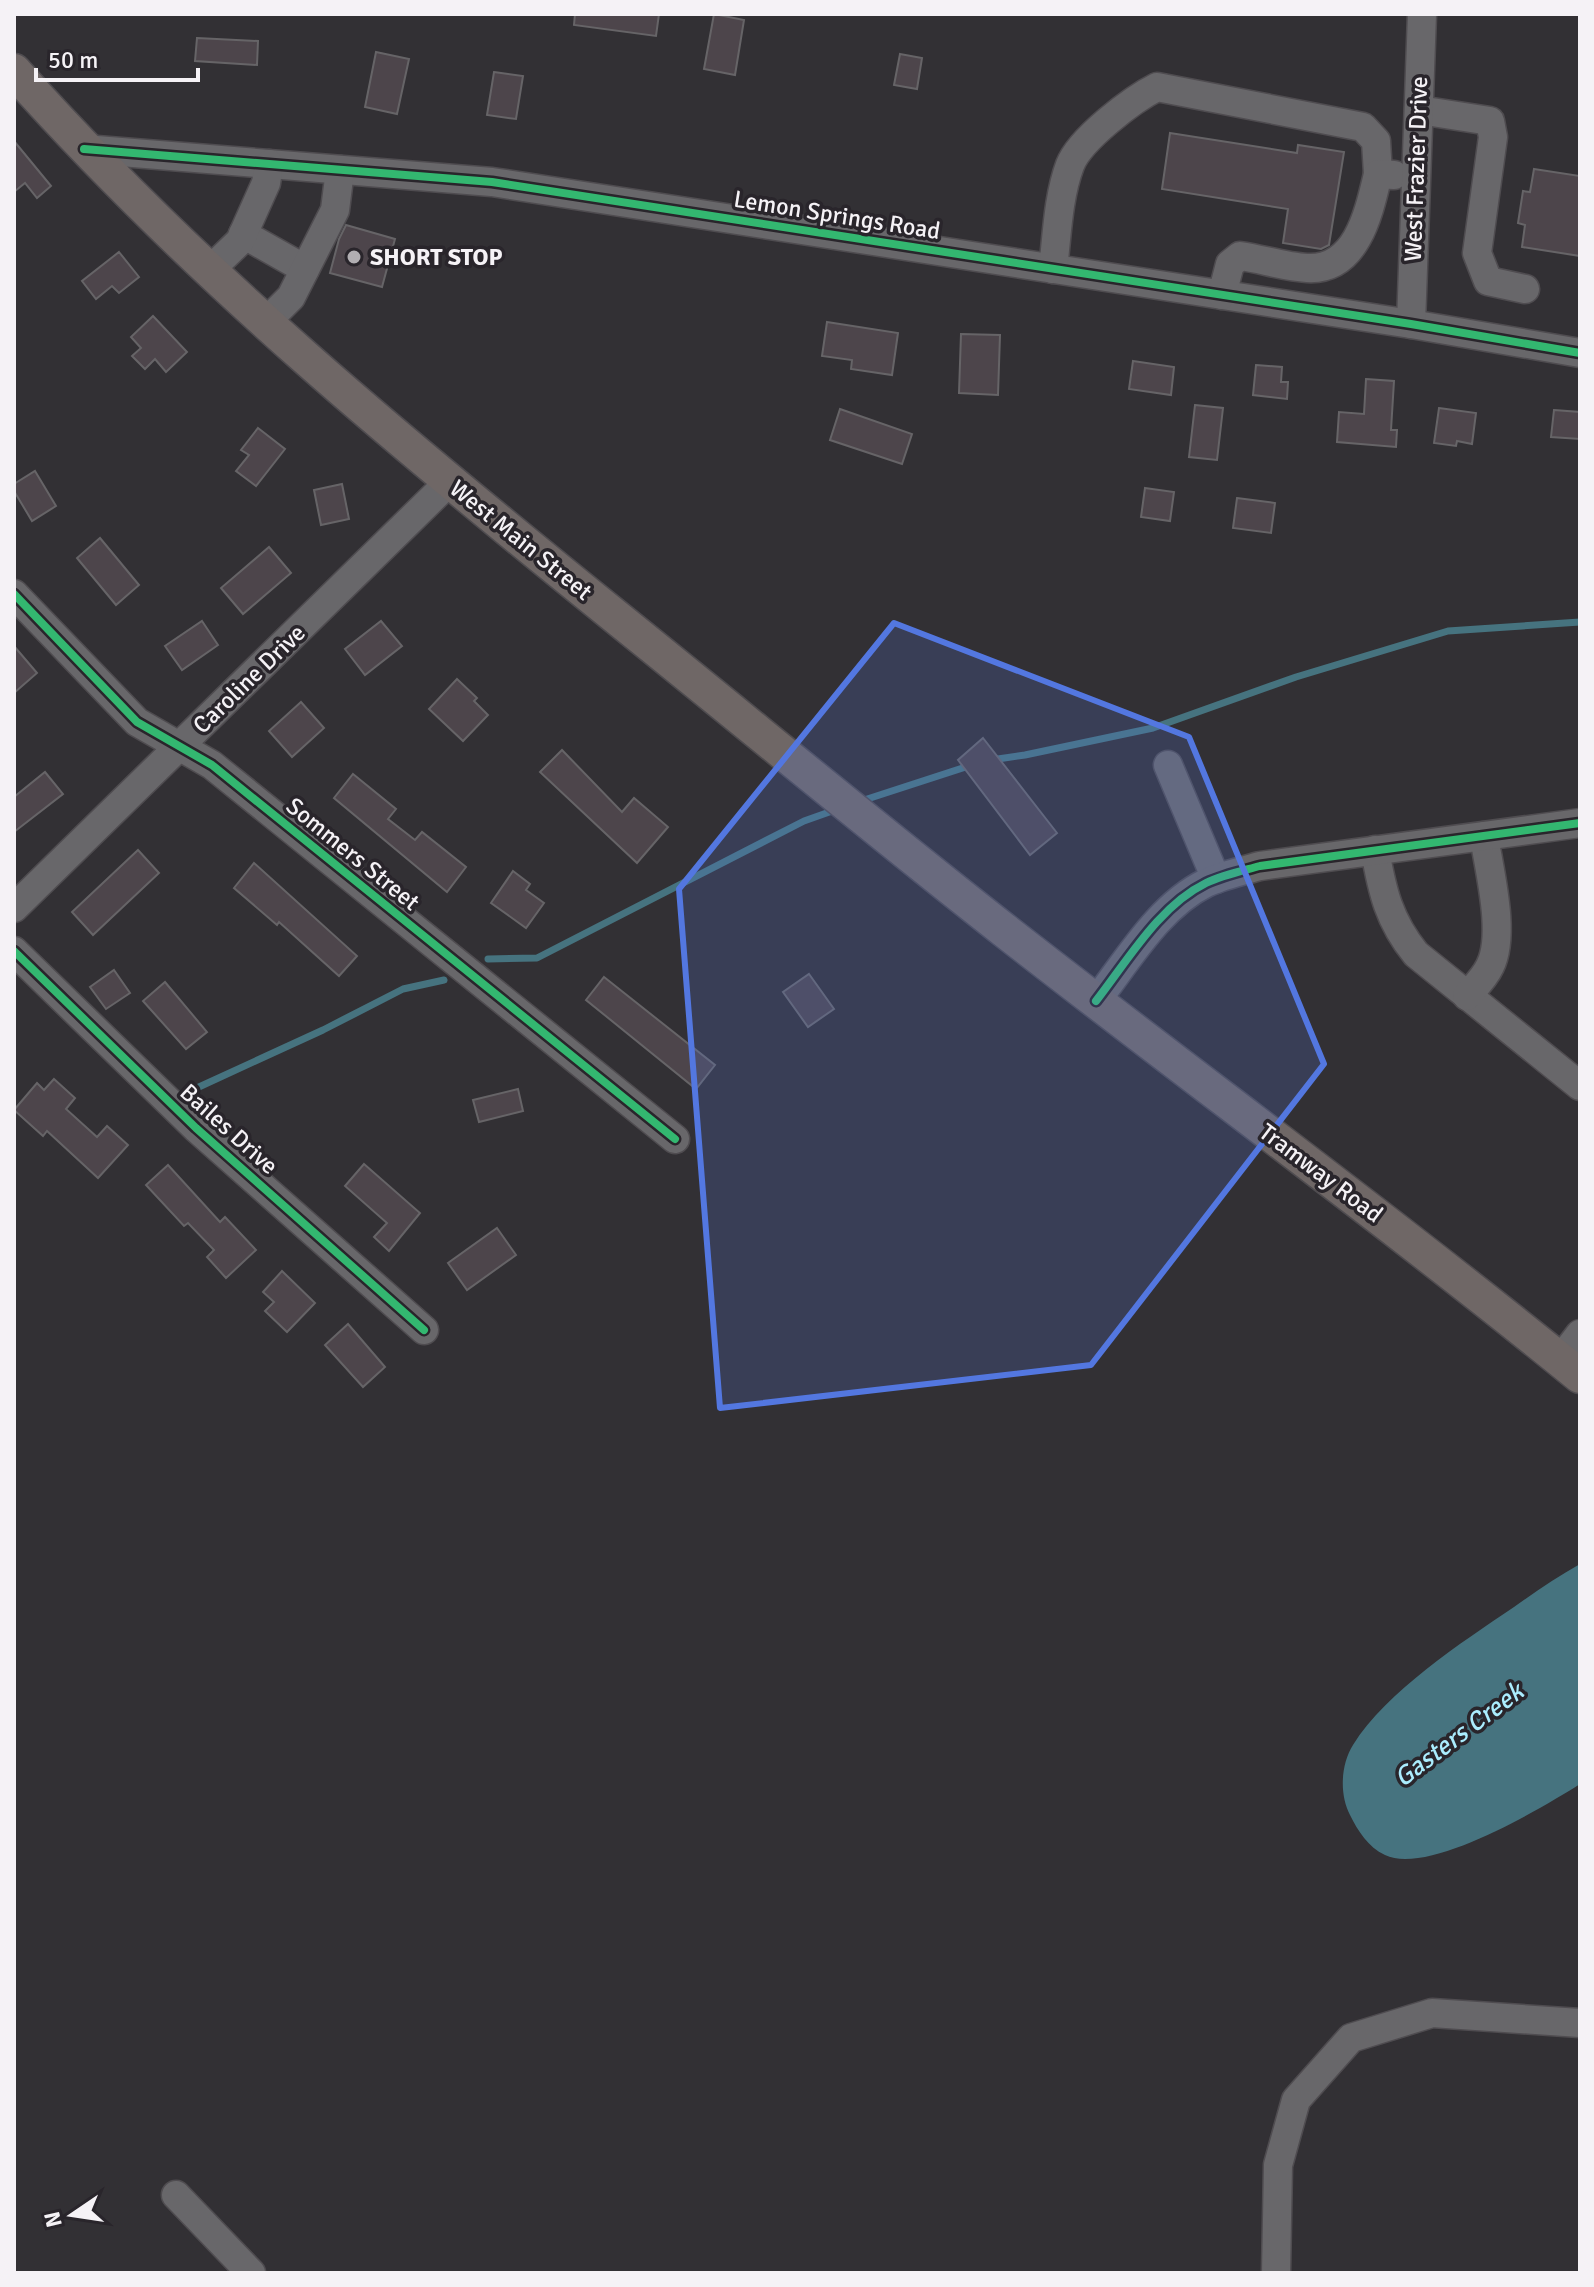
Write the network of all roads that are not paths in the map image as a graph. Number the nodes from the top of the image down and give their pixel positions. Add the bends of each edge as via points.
1 (1422, 14) edge
2 (14, 71) edge
3 (1419, 110) junction
4 (84, 149) junction
5 (269, 164) junction
6 (340, 170) junction
7 (1378, 174) junction
8 (1416, 176) junction
9 (243, 234) junction
10 (211, 269) junction
11 (305, 269) junction
12 (1053, 269) junction
13 (1525, 289) dead end
14 (1222, 295) junction
15 (267, 321) junction
16 (1411, 324) junction
17 (1580, 353) edge
18 (449, 482) junction
19 (14, 594) edge
20 (180, 747) junction
21 (1168, 765) dead end
22 (1580, 823) edge
23 (1484, 836) junction
24 (1375, 850) junction
25 (1216, 879) junction
26 (14, 908) edge
27 (14, 951) edge
28 (1059, 972) joint
29 (1467, 996) junction
30 (1096, 1001) junction
31 (1580, 1086) edge
32 (675, 1139) dead end
33 (424, 1330) dead end
34 (1573, 1357) edge
35 (1580, 2023) edge
36 (176, 2195) dead end
37 (251, 2273) edge
38 (1276, 2273) edge

1 - 3 street, West Frazier Drive
2 - 4 main road, West Main Street
3 - 8 street, West Frazier Drive
3 - 13 street via 1490,121 1493,137 1477,253 1488,281
4 - 5 street, Lemon Springs Road
4 - 10 main road, West Main Street
5 - 6 street, Lemon Springs Road
5 - 9 street
6 - 11 street via 335,210
6 - 12 street, Lemon Springs Road via 492,182
7 - 8 street
7 - 12 street via 1376,141 1363,127 1157,87 1120,111 1071,162
7 - 14 street via 1368,218 1346,255 1333,265 1308,268 1240,256 1230,264
8 - 16 street, West Frazier Drive
9 - 10 street
9 - 11 street
10 - 15 main road, West Main Street
11 - 15 street via 291,297
12 - 14 street, Lemon Springs Road
14 - 16 street, Lemon Springs Road
15 - 18 main road, West Main Street
16 - 17 street, Lemon Springs Road
18 - 20 street, Caroline Drive
18 - 28 main road, West Main Street
19 - 20 street, Sommers Street via 137,722
20 - 26 street, Caroline Drive
20 - 32 street, Sommers Street via 212,765
21 - 25 street
22 - 23 street
23 - 24 street
23 - 29 street via 1496,948 1490,966
24 - 25 street via 1260,866
24 - 29 street via 1400,935
25 - 30 street via 1159,920
27 - 33 street, Bailes Drive via 196,1128
28 - 30 main road, Tramway Road
29 - 31 street
30 - 34 main road, Tramway Road via 1466,1283
35 - 38 street via 1432,2013 1351,2038 1296,2100 1278,2165
36 - 37 street

